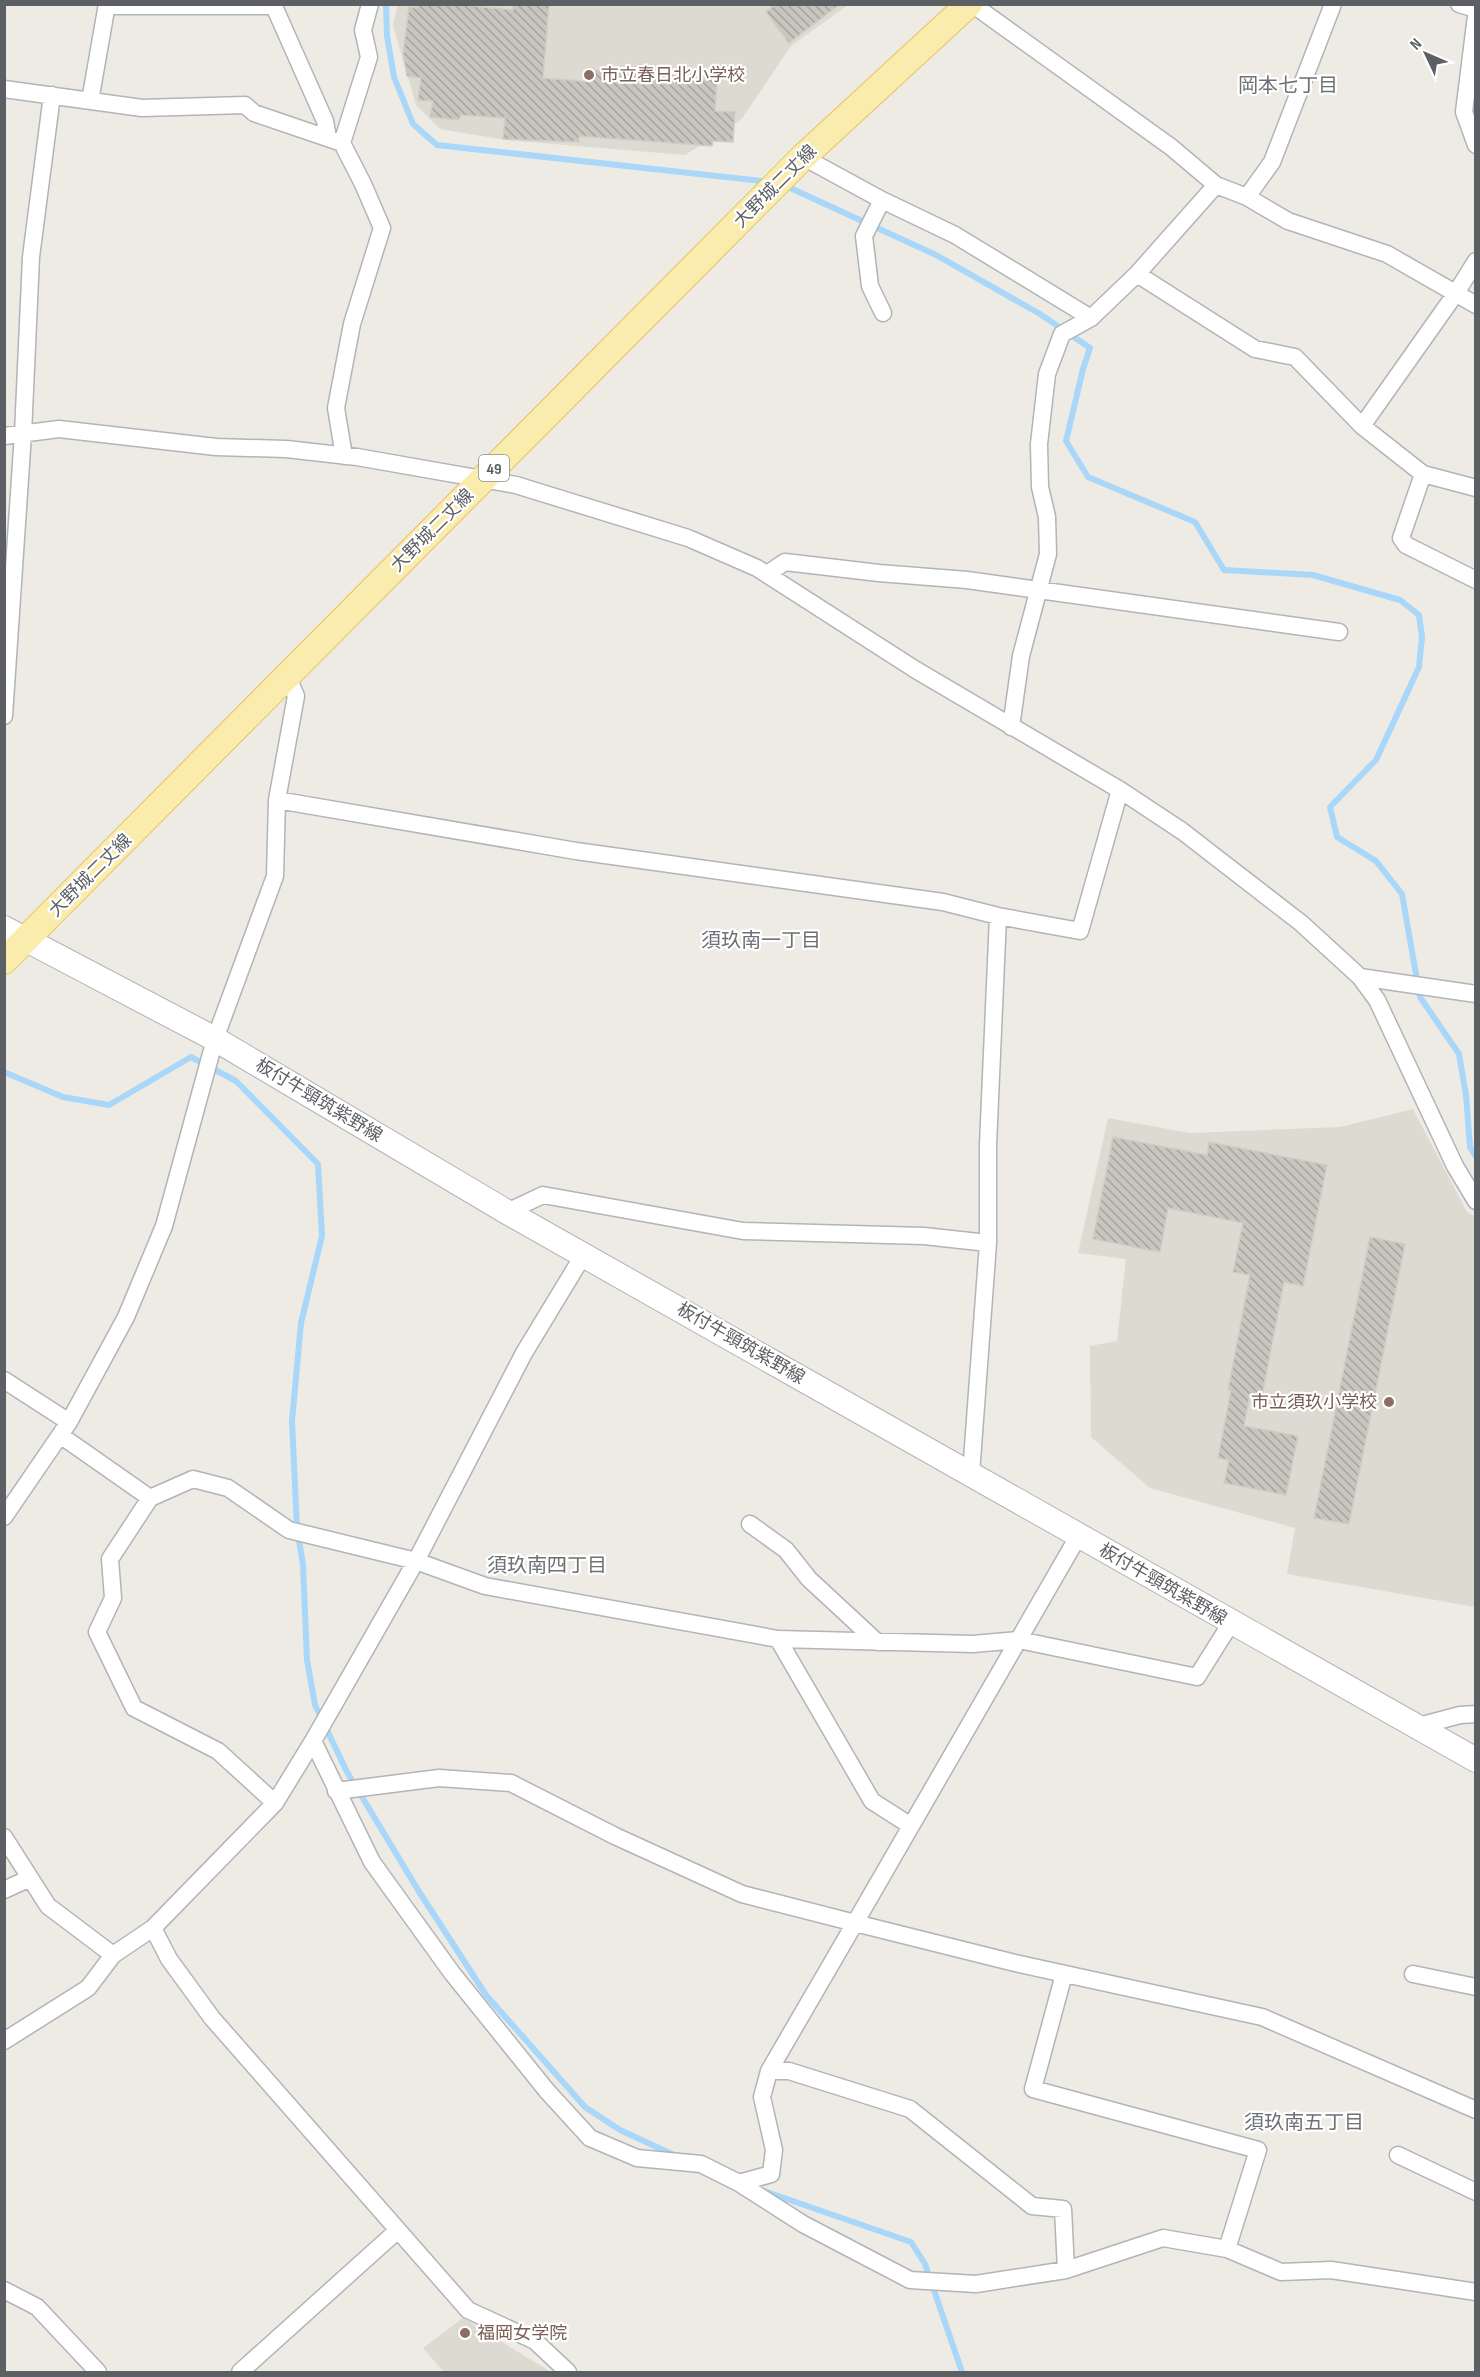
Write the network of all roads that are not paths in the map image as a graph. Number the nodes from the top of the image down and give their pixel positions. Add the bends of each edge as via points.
1 (370, 4) edge
2 (971, 4) edge
3 (1333, 4) edge
4 (1459, 4) edge
5 (107, 5) edge
6 (273, 5) edge
7 (1476, 9) edge
8 (1476, 16) edge
9 (4, 89) edge
10 (52, 95) junction
11 (90, 101) junction
12 (335, 140) junction
13 (1476, 145) edge
14 (803, 157) junction
15 (1216, 184) junction
16 (1246, 197) junction
17 (882, 200) junction
18 (1476, 261) edge
19 (1137, 274) junction
20 (1456, 293) junction
21 (1476, 305) edge
22 (882, 313) dead end
23 (1090, 318) junction
24 (1362, 426) junction
25 (23, 434) junction
26 (4, 436) edge
27 (344, 456) junction
28 (1423, 474) junction
29 (484, 478) junction
30 (1476, 488) edge
31 (767, 574) junction
32 (1476, 580) edge
33 (1038, 591) junction
34 (1339, 632) dead end
35 (286, 675) junction
36 (4, 716) edge
37 (1011, 727) junction
38 (1120, 789) junction
39 (277, 800) junction
40 (998, 916) junction
41 (15, 934) edge
42 (4, 961) edge
43 (1360, 977) junction
44 (1476, 994) edge
45 (215, 1039) junction
46 (1476, 1201) edge
47 (507, 1212) junction
48 (988, 1243) junction
49 (584, 1254) junction
50 (4, 1380) edge
51 (65, 1429) junction
52 (971, 1474) junction
53 (150, 1498) junction
54 (4, 1517) edge
55 (750, 1524) dead end
56 (1079, 1535) junction
57 (416, 1561) junction
58 (1231, 1623) junction
59 (778, 1639) junction
60 (1019, 1640) junction
61 (877, 1642) junction
62 (1476, 1714) edge
63 (1415, 1727) junction
64 (313, 1741) junction
65 (1476, 1760) edge
66 (336, 1791) junction
67 (275, 1803) junction
68 (911, 1826) junction
69 (4, 1837) edge
70 (30, 1878) junction
71 (4, 1890) edge
72 (855, 1923) junction
73 (153, 1928) junction
74 (113, 1955) junction
75 (1064, 1974) junction
76 (1413, 1974) dead end
77 (1476, 1987) edge
78 (4, 2041) edge
79 (770, 2071) junction
80 (1476, 2110) edge
81 (1398, 2155) dead end
82 (739, 2183) junction
83 (1476, 2192) edge
84 (398, 2230) junction
85 (1227, 2249) junction
86 (1066, 2270) junction
87 (4, 2290) edge
88 (1476, 2292) edge
89 (98, 2373) edge
90 (240, 2373) edge
91 (568, 2373) edge

1 - 12 street via 363,30 369,57
2 - 14 main road, 大野城二丈線 / 49
2 - 15 street via 1171,147
3 - 16 street via 1272,162
4 - 7 street
5 - 6 street
5 - 11 street
6 - 12 street
8 - 13 street via 1464,112
9 - 10 street
10 - 11 street
10 - 25 street via 31,257
11 - 12 street via 142,108 245,105 254,113
12 - 27 street via 363,184 382,228 351,324 336,408
14 - 17 street
14 - 29 main road, 大野城二丈線 / 49
15 - 16 street
15 - 19 street
16 - 20 street via 1288,221 1387,254
17 - 22 street via 864,236 870,286
17 - 23 street via 955,235
18 - 20 street
19 - 23 street
19 - 24 street via 1255,349 1295,357
20 - 21 street
20 - 24 street
23 - 33 street via 1062,334 1047,374 1039,444 1048,554
24 - 28 street
25 - 26 street
25 - 27 street via 59,429 216,447 286,448
25 - 36 street
27 - 29 street
28 - 30 street
28 - 32 street via 1401,538 1406,545
29 - 31 street via 688,538
29 - 35 main road, 大野城二丈線 / 49
31 - 33 street via 784,562
31 - 37 street
33 - 34 street
33 - 37 street via 1021,656
35 - 39 street via 296,696
35 - 41 main road, 大野城二丈線 / 49
37 - 38 street
38 - 40 street via 1080,931
38 - 43 street via 1182,831 1301,923
39 - 40 street via 576,852 943,902
39 - 45 street via 275,876
40 - 48 street
41 - 42 main road, 大野城二丈線 / 49
41 - 45 main road, 板付牛頸筑紫野線
43 - 44 street
43 - 46 street via 1377,1000 1455,1166
45 - 47 main road, 板付牛頸筑紫野線
45 - 51 street via 164,1226 126,1317
47 - 48 street via 543,1195 743,1231 924,1236
47 - 49 main road, 板付牛頸筑紫野線
48 - 52 street
49 - 52 main road, 板付牛頸筑紫野線
49 - 57 street via 524,1353
50 - 51 street
51 - 53 street
51 - 54 street
52 - 56 main road, 板付牛頸筑紫野線
53 - 57 street via 194,1479 228,1488 289,1530
53 - 67 street via 110,1559 113,1598 97,1632 134,1708 218,1751
55 - 61 street via 786,1550 809,1579
56 - 58 main road, 板付牛頸筑紫野線
56 - 60 street
57 - 59 street via 485,1586
57 - 64 street
58 - 60 street via 1197,1677
58 - 63 main road, 板付牛頸筑紫野線
59 - 61 street
59 - 68 street via 873,1801
60 - 61 street via 973,1644
60 - 68 street
62 - 63 street
63 - 65 main road, 板付牛頸筑紫野線
64 - 66 street
64 - 67 street
66 - 72 street via 439,1778 511,1783 742,1894
66 - 82 street via 372,1862 452,1973 590,2138 637,2158 701,2164
67 - 73 street
68 - 72 street
69 - 70 street
70 - 71 street
70 - 74 street via 48,1906
72 - 75 street
72 - 79 street
73 - 74 street
73 - 84 street via 169,1959 212,2018
74 - 78 street via 88,1988
75 - 80 street via 1262,2016
75 - 85 street via 1033,2089 1258,2150
76 - 77 street
79 - 82 street via 762,2097 774,2150 771,2174
79 - 86 street via 789,2071 910,2109 1032,2206 1063,2210
81 - 83 street
82 - 86 street via 803,2224 910,2280 976,2284
84 - 90 street
84 - 91 street via 468,2310 535,2341
85 - 86 street via 1163,2238
85 - 88 street via 1281,2272 1331,2271
87 - 89 street via 36,2307

